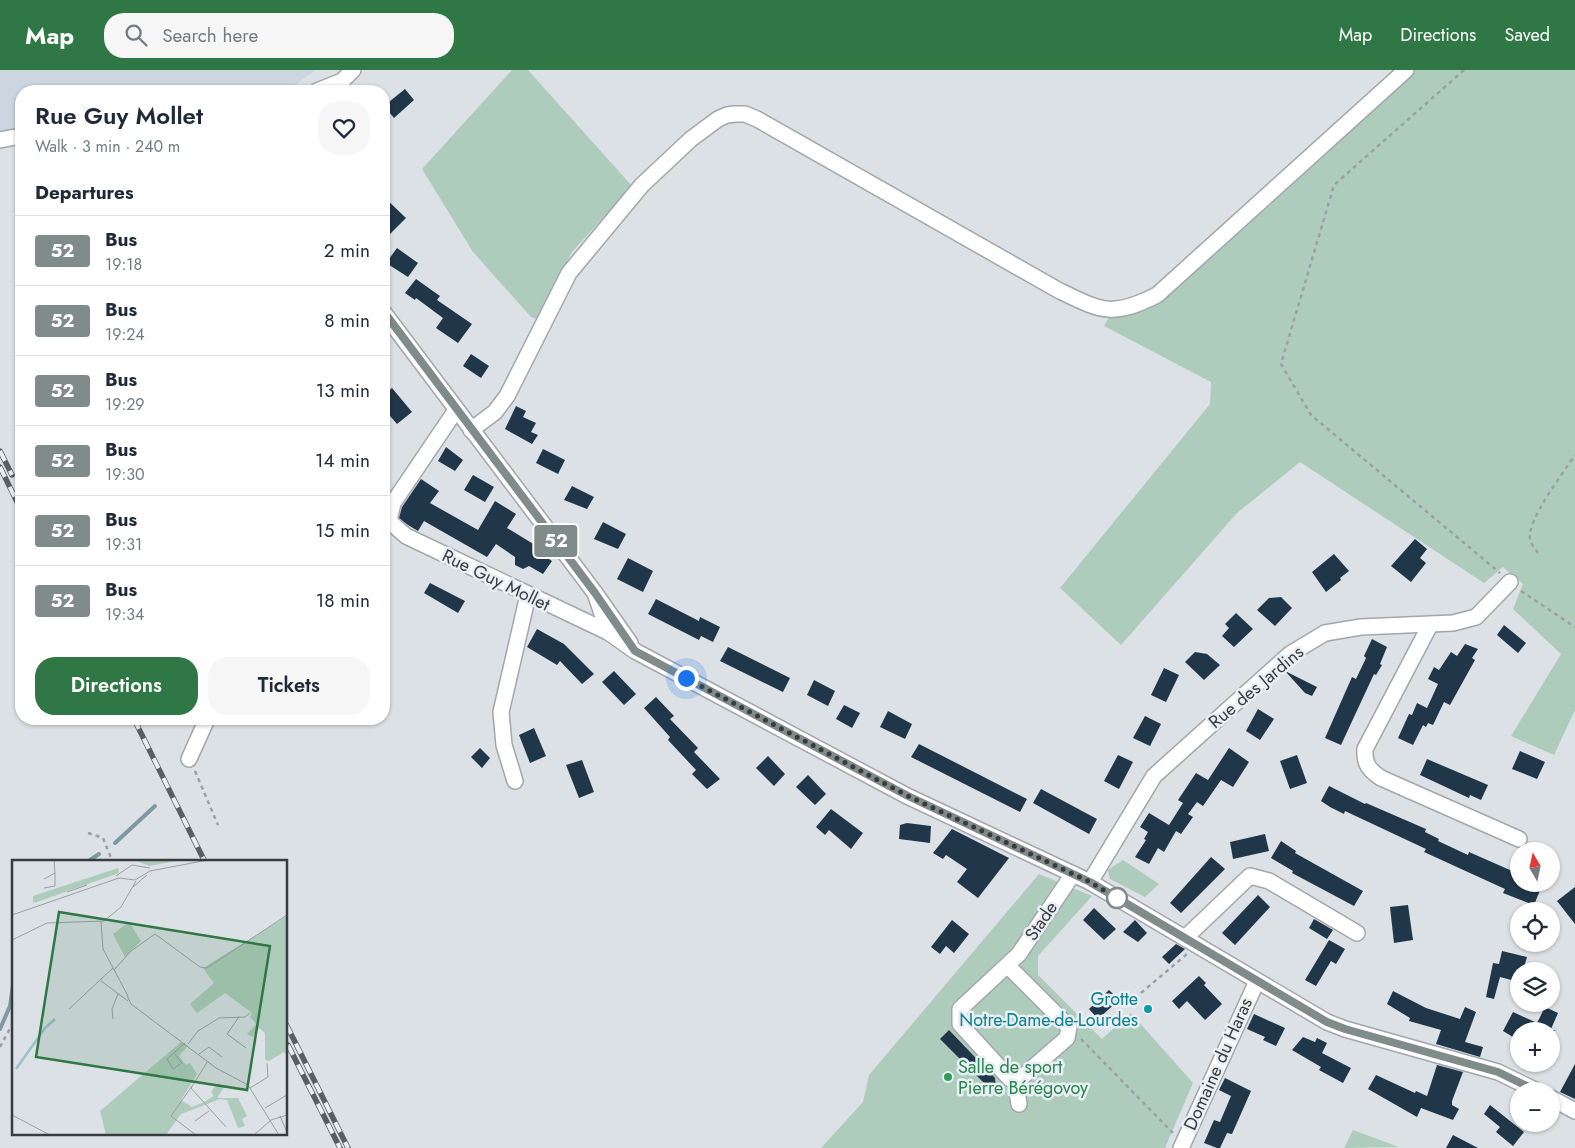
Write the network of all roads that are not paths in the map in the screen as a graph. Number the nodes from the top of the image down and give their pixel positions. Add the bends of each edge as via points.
1 (353, 70) edge
2 (1406, 70) edge
3 (333, 85) edge
4 (15, 137) edge
5 (0, 140) edge
6 (390, 320) edge
7 (456, 410) junction
8 (471, 430) junction
9 (390, 512) edge
10 (390, 526) edge
11 (1510, 582) road end
12 (528, 595) junction
13 (1430, 625) junction
14 (613, 630) junction
15 (203, 725) edge
16 (189, 759) road end
17 (516, 781) dead end
18 (1519, 839) dead end
19 (1073, 874) junction
20 (1090, 882) junction
21 (1357, 933) dead end
22 (1191, 942) junction
23 (1008, 966) junction
24 (1257, 981) junction
25 (1015, 1079) junction
26 (1519, 1082) edge
27 (1560, 1103) edge
28 (1019, 1104) dead end
29 (1575, 1111) edge
30 (1183, 1143) edge

1 - 3 street
2 - 8 street via 1157,295 1130,307 1106,310 1094,308 1058,290 757,119 745,114 727,114 691,139 642,185 569,273 507,396 495,412
4 - 5 street
6 - 7 street
7 - 8 street
7 - 9 street
8 - 14 street via 595,593
10 - 12 street, Rue Guy Mollet
11 - 13 street, Rue des Jardins via 1476,616
12 - 14 street, Rue Guy Mollet
12 - 17 street via 500,712 504,745
13 - 18 street via 1365,749 1364,759 1370,771 1381,778
13 - 20 street, Rue des Jardins via 1361,627 1325,633 1290,654 1154,776
14 - 19 street via 635,651 908,796
15 - 16 street
19 - 20 street
19 - 23 street, Stade
20 - 22 street
21 - 22 street via 1268,881 1250,876
22 - 24 street
23 - 25 street, Stade via 960,1010 960,1024 1010,1079
23 - 25 street via 1069,1027 1067,1038 1021,1078
24 - 26 street via 1345,1029 1498,1072
24 - 30 street, Domaine du Haras
25 - 28 street
27 - 29 street

